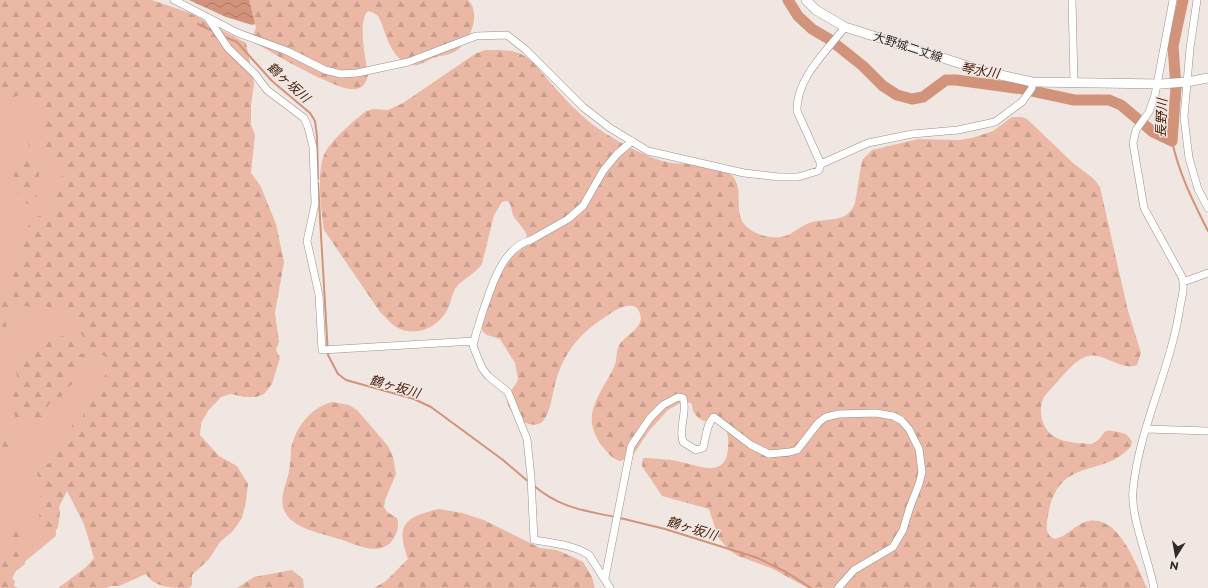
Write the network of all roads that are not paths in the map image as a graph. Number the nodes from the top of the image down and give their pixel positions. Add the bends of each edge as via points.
1 (174, 0) edge
2 (806, 0) edge
3 (1072, 0) edge
4 (1173, 0) edge
5 (1197, 0) edge
6 (206, 17) junction
7 (845, 26) junction
8 (1208, 78) edge
9 (1074, 82) junction
10 (1186, 82) junction
11 (1159, 84) junction
12 (1032, 85) junction
13 (632, 141) junction
14 (821, 164) junction
15 (1208, 208) edge
16 (1208, 273) edge
17 (1183, 282) junction
18 (474, 341) junction
19 (1146, 429) junction
20 (1208, 431) edge
21 (605, 578) junction
22 (610, 588) edge
23 (838, 588) edge
24 (1154, 588) edge

1 - 6 street
2 - 7 main road, 大野城二丈線 via 826,16
3 - 9 street
4 - 11 street
5 - 10 street
6 - 13 street via 325,70 341,74 408,62 476,36 507,36 526,50 583,107
6 - 18 street via 228,48 255,74 267,90 304,118 308,127 313,147 315,204 307,241 319,295 322,350
7 - 12 main road, 大野城二丈線
7 - 14 street via 806,76 797,102 797,111
8 - 10 main road
9 - 11 main road, 大野城二丈線
9 - 12 main road, 大野城二丈線
10 - 11 main road, 大野城二丈線
10 - 15 street via 1184,116 1188,150 1198,189
11 - 17 street via 1152,103 1133,136 1133,143 1144,208
12 - 14 street via 1022,102 995,122 868,143
13 - 14 street via 648,150 744,173 798,177 818,171
13 - 18 street via 603,171 583,206 568,219 526,242 509,255 492,283
16 - 17 street
17 - 19 street via 1176,332
18 - 21 street via 473,346 482,368 508,392 527,439 534,540 584,552 589,555
19 - 20 street
19 - 24 street via 1133,498
21 - 22 street
21 - 23 street via 632,446 650,418 678,397 683,398 685,405 682,442 696,450 703,448 710,420 714,417 751,445 769,454 797,450 826,417 839,414 876,413 893,416 909,429 919,449 922,472 903,530 893,546 854,570

